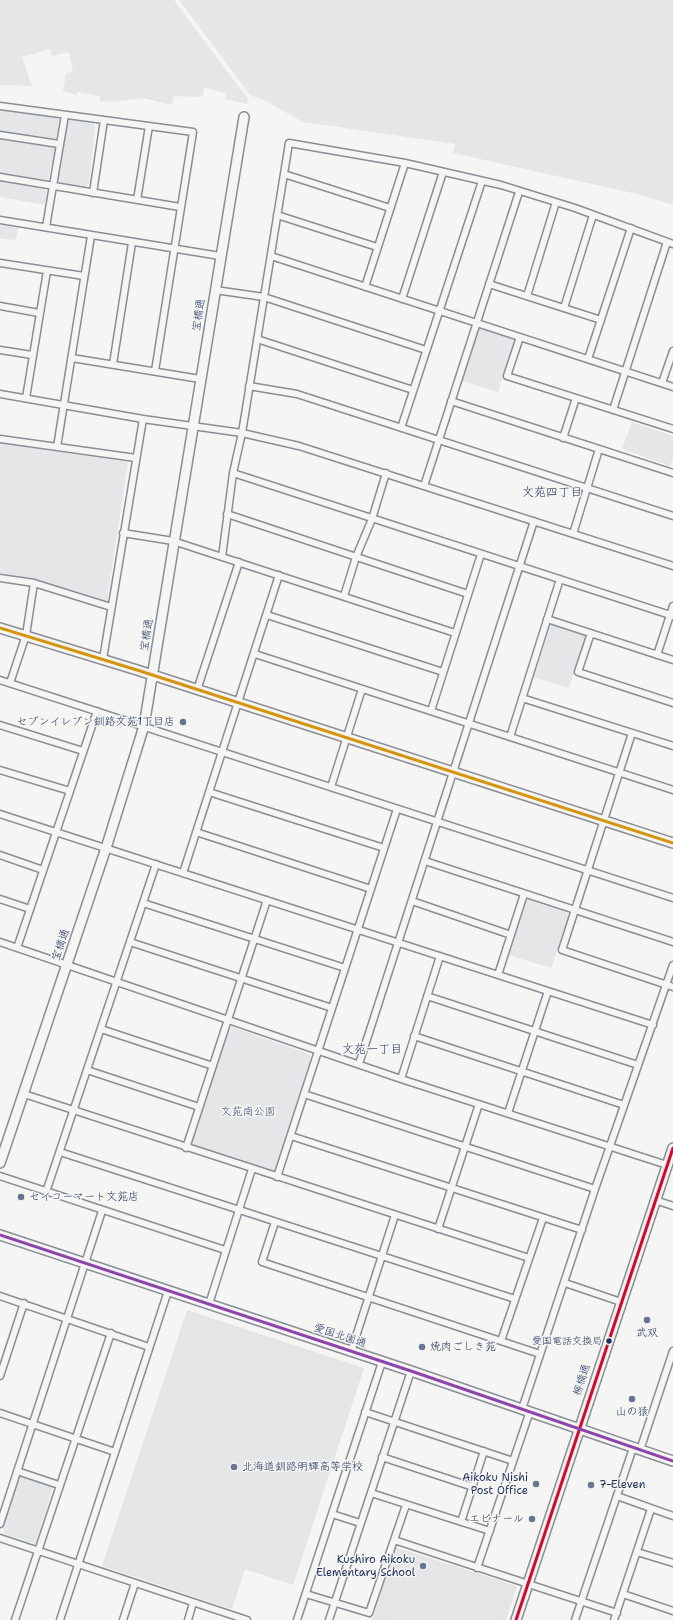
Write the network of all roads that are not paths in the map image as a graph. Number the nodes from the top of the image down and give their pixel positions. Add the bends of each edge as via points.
1 (0, 106) edge
2 (65, 115) junction
3 (244, 118) dead end
4 (104, 120) junction
5 (149, 126) junction
6 (0, 135) edge
7 (60, 144) junction
8 (404, 163) junction
9 (443, 172) junction
10 (284, 174) junction
11 (0, 178) edge
12 (482, 181) junction
13 (53, 186) junction
14 (519, 192) junction
15 (93, 193) junction
16 (138, 200) junction
17 (556, 202) junction
18 (180, 207) junction
19 (390, 208) junction
20 (277, 215) junction
21 (593, 215) junction
22 (0, 220) edge
23 (46, 227) junction
24 (631, 228) junction
25 (91, 236) junction
26 (132, 243) junction
27 (670, 243) edge
28 (377, 247) junction
29 (174, 249) junction
30 (220, 256) junction
31 (271, 256) junction
32 (0, 263) edge
33 (47, 271) junction
34 (84, 276) junction
35 (489, 284) junction
36 (365, 287) junction
37 (215, 290) junction
38 (527, 296) junction
39 (264, 297) junction
40 (402, 299) junction
41 (0, 306) edge
42 (564, 308) junction
43 (439, 311) junction
44 (39, 312) junction
45 (601, 320) junction
46 (476, 323) junction
47 (520, 337) junction
48 (257, 339) junction
49 (0, 350) edge
50 (426, 350) junction
51 (673, 351) edge
52 (32, 355) junction
53 (72, 358) junction
54 (588, 359) junction
55 (113, 364) junction
56 (155, 371) junction
57 (625, 371) junction
58 (200, 379) junction
59 (662, 383) junction
60 (249, 386) junction
61 (673, 387) edge
62 (413, 390) junction
63 (0, 394) edge
64 (26, 398) junction
65 (576, 398) junction
66 (451, 401) junction
67 (64, 406) junction
68 (613, 410) junction
69 (143, 419) junction
70 (193, 425) junction
71 (401, 428) junction
72 (673, 429) edge
73 (242, 433) junction
74 (563, 438) junction
75 (0, 439) edge
76 (438, 440) junction
77 (57, 447) junction
78 (600, 450) junction
79 (136, 458) junction
80 (233, 473) junction
81 (386, 473) junction
82 (673, 473) edge
83 (424, 486) junction
84 (587, 488) junction
85 (227, 514) junction
86 (673, 516) edge
87 (372, 519) junction
88 (534, 521) junction
89 (123, 533) junction
90 (573, 534) junction
91 (173, 541) junction
92 (481, 554) junction
93 (222, 557) junction
94 (356, 557) junction
95 (239, 562) junction
96 (520, 566) junction
97 (673, 566) edge
98 (279, 575) junction
99 (0, 578) edge
100 (560, 579) junction
101 (34, 583) junction
102 (468, 594) junction
103 (344, 596) junction
104 (673, 606) edge
105 (111, 607) junction
106 (267, 615) junction
107 (672, 615) edge
108 (547, 619) junction
109 (0, 628) edge
110 (455, 633) junction
111 (591, 633) junction
112 (26, 635) junction
113 (255, 654) junction
114 (657, 655) junction
115 (103, 659) junction
116 (673, 660) edge
117 (443, 672) junction
118 (152, 676) junction
119 (0, 680) edge
120 (10, 683) junction
121 (362, 689) junction
122 (197, 690) junction
123 (522, 698) junction
124 (673, 703) edge
125 (239, 704) junction
126 (97, 711) junction
127 (431, 711) junction
128 (469, 724) junction
129 (0, 725) edge
130 (144, 726) junction
131 (632, 733) junction
132 (510, 737) junction
133 (346, 738) junction
134 (673, 746) edge
135 (83, 751) junction
136 (222, 752) junction
137 (0, 770) edge
138 (453, 773) junction
139 (618, 773) junction
140 (331, 787) junction
141 (673, 790) edge
142 (70, 791) junction
143 (209, 792) junction
144 (397, 809) junction
145 (0, 814) edge
146 (438, 821) junction
147 (603, 821) junction
148 (56, 832) junction
149 (196, 832) junction
150 (673, 843) edge
151 (106, 848) junction
152 (384, 848) junction
153 (0, 855) edge
154 (425, 861) junction
155 (156, 864) junction
156 (43, 870) junction
157 (587, 871) junction
158 (184, 873) junction
159 (371, 889) junction
160 (524, 894) junction
161 (0, 898) edge
162 (673, 898) edge
163 (267, 900) junction
164 (412, 901) junction
165 (143, 903) junction
166 (30, 909) junction
167 (574, 910) junction
168 (358, 929) junction
169 (511, 935) junction
170 (254, 939) junction
171 (0, 942) edge
172 (130, 942) junction
173 (673, 942) edge
174 (398, 943) junction
175 (17, 948) junction
176 (440, 956) junction
177 (67, 964) junction
178 (673, 965) edge
179 (345, 968) junction
180 (498, 975) junction
181 (242, 978) junction
182 (117, 981) junction
183 (666, 985) junction
184 (673, 987) edge
185 (548, 991) junction
186 (427, 996) junction
187 (332, 1008) junction
188 (228, 1019) junction
189 (652, 1025) junction
190 (101, 1029) junction
191 (535, 1030) junction
192 (414, 1036) junction
193 (318, 1051) junction
194 (359, 1064) junction
195 (638, 1064) junction
196 (213, 1066) junction
197 (87, 1070) junction
198 (522, 1071) junction
199 (401, 1078) junction
200 (24, 1094) junction
201 (304, 1094) junction
202 (479, 1104) junction
203 (624, 1105) junction
204 (199, 1107) junction
205 (74, 1111) junction
206 (508, 1113) junction
207 (291, 1136) junction
208 (610, 1146) junction
209 (465, 1147) junction
210 (186, 1148) junction
211 (673, 1148) edge
212 (60, 1152) junction
213 (0, 1163) edge
214 (668, 1165) junction
215 (252, 1169) junction
216 (0, 1176) edge
217 (277, 1177) junction
218 (451, 1188) junction
219 (595, 1189) junction
220 (46, 1192) junction
221 (655, 1200) junction
222 (673, 1206) edge
223 (238, 1209) junction
224 (102, 1211) junction
225 (394, 1215) junction
226 (543, 1218) junction
227 (275, 1222) junction
228 (438, 1229) junction
229 (582, 1230) junction
230 (0, 1234) edge
231 (225, 1250) junction
232 (382, 1257) junction
233 (529, 1258) junction
234 (86, 1263) junction
235 (565, 1283) junction
236 (168, 1291) junction
237 (0, 1296) edge
238 (368, 1297) junction
239 (515, 1299) junction
240 (622, 1302) junction
241 (24, 1303) junction
242 (209, 1304) junction
243 (68, 1319) junction
244 (111, 1333) junction
245 (501, 1341) junction
246 (149, 1347) junction
247 (673, 1351) edge
248 (351, 1352) junction
249 (540, 1354) junction
250 (382, 1362) junction
251 (411, 1371) junction
252 (0, 1376) edge
253 (526, 1410) junction
254 (365, 1412) junction
255 (0, 1413) edge
256 (394, 1422) junction
257 (33, 1424) junction
258 (580, 1428) junction
259 (76, 1439) junction
260 (636, 1449) junction
261 (484, 1451) junction
262 (115, 1452) junction
263 (382, 1457) junction
264 (513, 1461) junction
265 (673, 1461) edge
266 (17, 1471) junction
267 (59, 1485) junction
268 (472, 1487) junction
269 (371, 1493) junction
270 (617, 1496) junction
271 (406, 1505) junction
272 (652, 1509) junction
273 (332, 1514) junction
274 (673, 1516) edge
275 (461, 1522) junction
276 (360, 1523) junction
277 (0, 1524) edge
278 (490, 1531) junction
279 (0, 1538) edge
280 (394, 1540) junction
281 (38, 1551) junction
282 (637, 1552) junction
283 (673, 1563) edge
284 (79, 1565) junction
285 (477, 1568) junction
286 (135, 1583) junction
287 (528, 1585) junction
288 (306, 1594) junction
289 (623, 1594) junction
290 (335, 1602) junction
291 (581, 1602) junction
292 (194, 1603) junction
293 (673, 1611) edge
294 (616, 1613) junction
295 (15, 1620) edge
296 (60, 1620) edge
297 (122, 1620) edge
298 (188, 1620) edge
299 (247, 1620) edge
300 (297, 1620) edge
301 (329, 1620) edge
302 (516, 1620) edge
303 (575, 1620) edge
304 (614, 1620) edge

1 - 2 street
2 - 4 street
2 - 7 street
3 - 30 street, 宝橋通
4 - 5 street
4 - 15 street
5 - 16 street
5 - 18 street via 193,132
6 - 7 street
7 - 13 street
8 - 9 street
8 - 10 street via 289,143
8 - 19 street
9 - 12 street
9 - 40 street
10 - 19 street
10 - 20 street
11 - 13 street
12 - 14 street
12 - 43 street
13 - 15 street
13 - 23 street
14 - 17 street
14 - 35 street
15 - 16 street
16 - 18 street
17 - 21 street
17 - 38 street
18 - 29 street
19 - 28 street
20 - 28 street
20 - 31 street
21 - 24 street
21 - 42 street
22 - 23 street
23 - 25 street
24 - 27 street
24 - 45 street
25 - 26 street
25 - 34 street
26 - 29 street
26 - 55 street
27 - 57 street
28 - 36 street
29 - 30 street
29 - 56 street
30 - 37 street, 宝橋通
31 - 36 street
31 - 39 street
32 - 33 street
33 - 34 street
33 - 44 street
34 - 53 street
35 - 38 street
35 - 46 street
36 - 40 street
37 - 39 street
37 - 58 street, 宝橋通
38 - 42 street
39 - 48 street
39 - 50 street
40 - 43 street
41 - 44 street
42 - 45 street
43 - 46 street
43 - 50 street
44 - 52 street
45 - 54 street
46 - 47 street
46 - 66 street
47 - 54 street
47 - 65 street via 507,376
48 - 60 street
48 - 62 street
49 - 52 street
50 - 62 street
51 - 59 street
52 - 64 street
53 - 55 street
53 - 67 street
54 - 57 street
55 - 56 street
56 - 58 street
57 - 59 street
57 - 68 street
58 - 70 street, 宝橋通
59 - 61 street
60 - 71 street via 297,394
60 - 73 street
62 - 71 street
63 - 64 street
64 - 67 street
65 - 68 street
65 - 74 street
66 - 74 street
66 - 76 street
67 - 69 street
67 - 77 street
68 - 72 street
69 - 70 street
69 - 79 street
70 - 73 street
70 - 91 street, 宝橋通
71 - 76 street
73 - 80 street
73 - 81 street via 299,446
74 - 78 street
75 - 77 street
76 - 83 street
76 - 84 street
77 - 79 street
78 - 82 street
78 - 84 street
79 - 89 street
80 - 85 street
80 - 87 street
81 - 83 street
81 - 87 street
83 - 88 street
84 - 86 street
84 - 90 street
85 - 93 street
85 - 94 street
87 - 92 street
87 - 94 street
88 - 90 street
88 - 96 street
89 - 91 street
89 - 105 street
90 - 97 street
91 - 93 street
91 - 118 street, 宝橋通
92 - 96 street
92 - 102 street
93 - 95 street
94 - 102 street
94 - 103 street
95 - 98 street
95 - 122 street
96 - 100 street
96 - 128 street
98 - 103 street
98 - 106 street
99 - 101 street
100 - 107 street
100 - 108 street
101 - 105 street
101 - 112 street
102 - 110 street
103 - 110 street
104 - 107 street
105 - 115 street
106 - 113 street
106 - 117 street
107 - 114 street
108 - 111 street
108 - 123 street
109 - 112 street
110 - 117 street
111 - 114 street
111 - 124 street via 578,672
112 - 115 street
112 - 120 street
113 - 121 street
113 - 125 street
114 - 116 street
115 - 118 street
117 - 127 street
118 - 122 street
118 - 130 street, 宝橋通
119 - 120 street
120 - 126 street
121 - 127 street
121 - 133 street
122 - 125 street
123 - 131 street
123 - 132 street
125 - 133 street
125 - 136 street
126 - 130 street
126 - 135 street
127 - 128 street
128 - 132 street
128 - 138 street
129 - 135 street
130 - 136 street
130 - 151 street, 宝橋通
131 - 134 street
131 - 139 street
132 - 139 street
133 - 138 street
133 - 140 street
135 - 142 street
136 - 140 street
136 - 143 street
137 - 142 street
138 - 146 street
138 - 147 street
139 - 141 street
139 - 147 street
140 - 144 street
142 - 148 street
143 - 149 street
143 - 152 street
144 - 146 street
144 - 152 street
145 - 148 street
146 - 154 street
146 - 157 street
147 - 150 street
147 - 157 street
148 - 151 street
148 - 156 street
149 - 158 street
149 - 159 street
151 - 155 street
151 - 177 street, 宝橋通
152 - 159 street
153 - 156 street
154 - 160 street
154 - 164 street
155 - 158 street
155 - 165 street
156 - 166 street
157 - 162 street
157 - 167 street
158 - 163 street
159 - 168 street
160 - 167 street
160 - 169 street
161 - 166 street
163 - 168 street
163 - 170 street
164 - 169 street
164 - 174 street
165 - 170 street
165 - 172 street
166 - 175 street
167 - 173 street
167 - 183 street via 562,950
168 - 174 street
168 - 179 street
169 - 180 street
170 - 179 street
170 - 181 street
171 - 175 street
172 - 181 street
172 - 182 street
174 - 176 street
174 - 194 street
175 - 177 street
176 - 180 street
176 - 186 street
177 - 182 street
177 - 200 street, 宝橋通
178 - 183 street
179 - 187 street
180 - 185 street
181 - 187 street
181 - 188 street
182 - 188 street
182 - 190 street
183 - 184 street
183 - 189 street
185 - 189 street
185 - 191 street
186 - 191 street
186 - 192 street
187 - 193 street
188 - 193 street
188 - 196 street
189 - 195 street
190 - 196 street
190 - 197 street
191 - 195 street
191 - 198 street
192 - 198 street
192 - 199 street
193 - 194 street
193 - 201 street
194 - 199 street
195 - 203 street
196 - 204 street
197 - 204 street
197 - 205 street
198 - 203 street
198 - 206 street
199 - 202 street
200 - 205 street
200 - 213 street, 宝橋通
201 - 207 street
201 - 209 street
202 - 206 street
202 - 209 street
203 - 208 street
204 - 210 street
205 - 210 street
205 - 212 street
206 - 208 street
207 - 217 street
207 - 218 street
208 - 214 street
208 - 219 street
209 - 218 street
209 - 219 street
210 - 215 street
211 - 214 street, 柳橋通
212 - 220 street
212 - 223 street
214 - 221 street, 柳橋通
215 - 217 street
215 - 223 street
216 - 220 street
217 - 225 street
218 - 226 street
218 - 228 street
219 - 229 street
220 - 224 street
221 - 222 street
221 - 240 street, 柳橋通
223 - 227 street
223 - 231 street
224 - 231 street
224 - 234 street
225 - 228 street
225 - 232 street
226 - 229 street
226 - 233 street
227 - 232 street
227 - 238 street via 262,1262
228 - 233 street
229 - 235 street
230 - 234 street, 愛国北園通
231 - 242 street
232 - 238 street
232 - 239 street
233 - 239 street
234 - 236 street, 愛国北園通
234 - 243 street
235 - 240 street
235 - 249 street
236 - 242 street, 愛国北園通
236 - 246 street
237 - 241 street
238 - 245 street
238 - 248 street
239 - 245 street
240 - 258 street, 柳橋通
241 - 243 street
241 - 252 street
242 - 248 street, 愛国北園通
243 - 244 street
243 - 257 street
244 - 246 street
244 - 259 street
245 - 249 street
246 - 262 street
247 - 260 street
248 - 250 street, 愛国北園通
249 - 253 street
250 - 251 street, 愛国北園通
250 - 254 street
251 - 253 street, 愛国北園通
251 - 256 street
253 - 258 street, 愛国北園通
253 - 264 street
254 - 256 street
254 - 273 street
255 - 257 street
256 - 261 street
256 - 263 street
257 - 259 street
257 - 266 street
258 - 260 street, 愛国北園通
258 - 287 street, 柳橋通
259 - 262 street
259 - 267 street
260 - 265 street, 愛国北園通
260 - 270 street
261 - 264 street
261 - 268 street
262 - 284 street
263 - 268 street
263 - 269 street
264 - 278 street
266 - 267 street
266 - 277 street
267 - 281 street
268 - 275 street
269 - 271 street
269 - 276 street
270 - 272 street
270 - 291 street
271 - 275 street
271 - 280 street
272 - 274 street
272 - 282 street
273 - 276 street
273 - 288 street
275 - 278 street
276 - 290 street
278 - 285 street
279 - 281 street
280 - 285 street
280 - 290 street via 368,1613
281 - 284 street
281 - 295 street
282 - 283 street
282 - 289 street
284 - 286 street
284 - 296 street
285 - 287 street
286 - 292 street
286 - 297 street
287 - 291 street
287 - 302 street, 柳橋通
288 - 290 street
288 - 300 street
289 - 293 street
289 - 294 street
290 - 301 street
291 - 294 street
291 - 303 street
292 - 298 street
292 - 299 street
294 - 304 street

